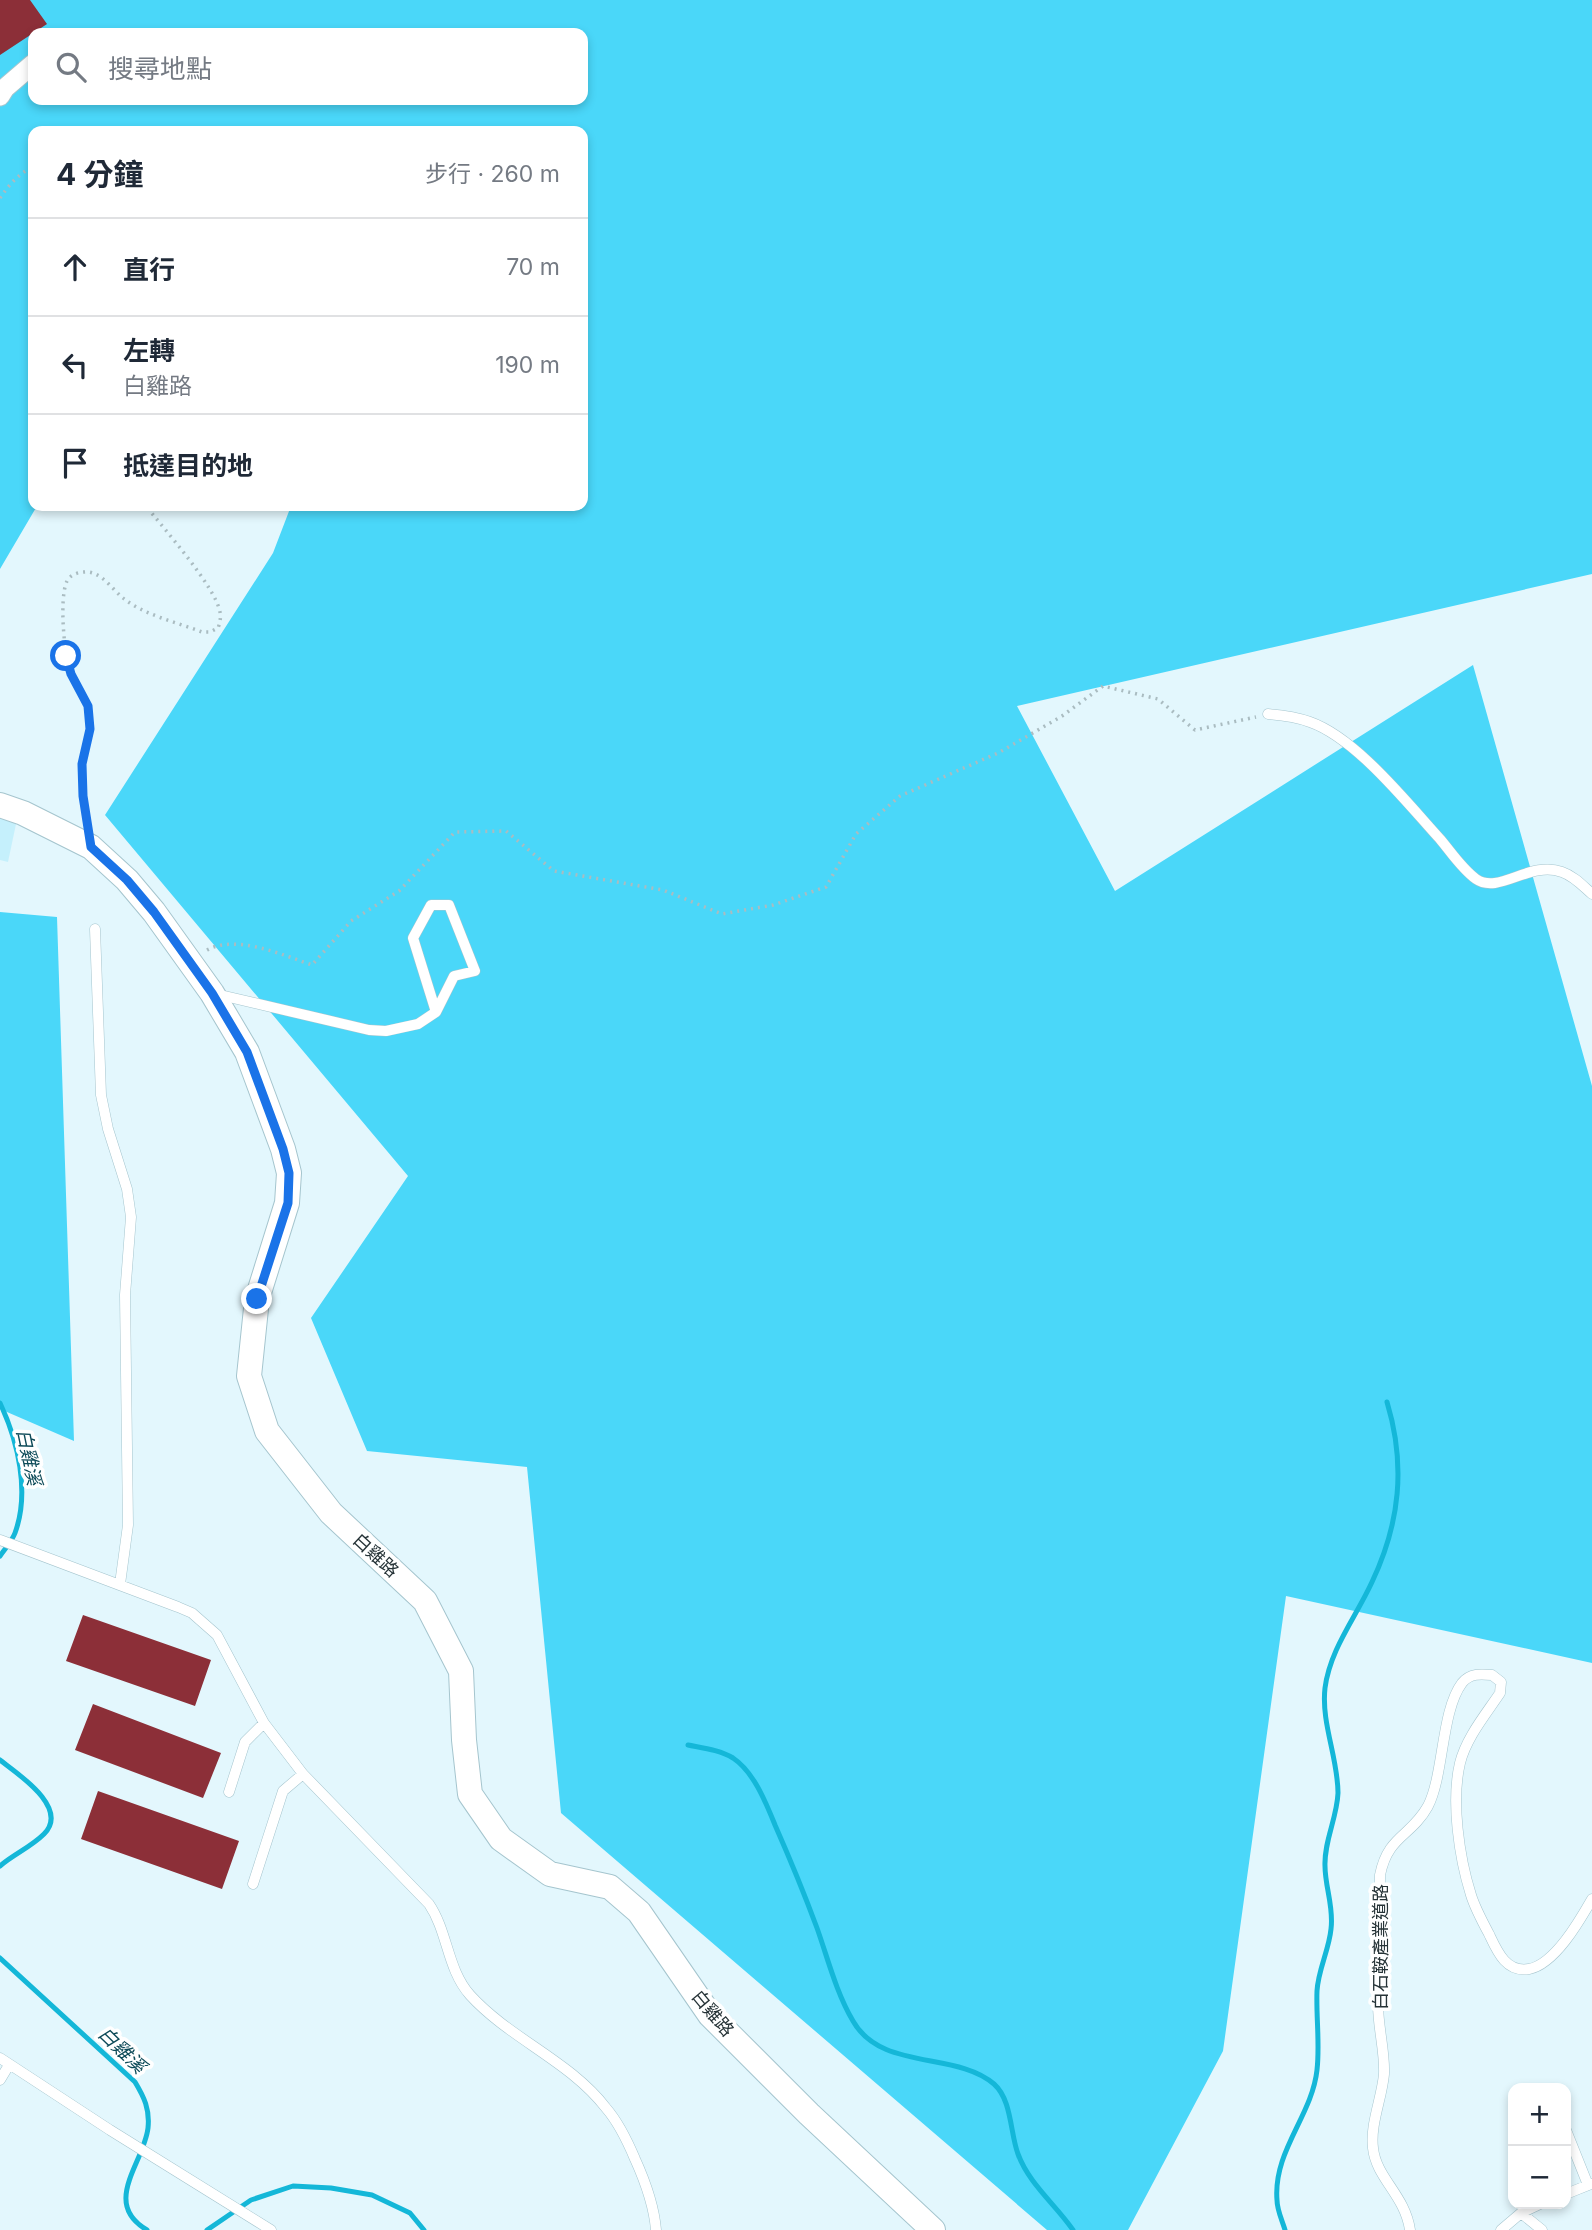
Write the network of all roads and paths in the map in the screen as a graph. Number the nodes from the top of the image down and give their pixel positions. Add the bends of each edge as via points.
1 (28, 68) edge
2 (0, 96) edge
3 (28, 169) edge
4 (0, 198) edge
5 (150, 511) edge
6 (1268, 714) joint
7 (0, 805) edge
8 (91, 847) junction
9 (1592, 894) edge
10 (95, 929) dead end
11 (188, 961) junction
12 (212, 993) junction
13 (436, 1012) junction
14 (0, 1540) edge
15 (120, 1584) junction
16 (264, 1723) junction
17 (303, 1774) junction
18 (229, 1792) dead end
19 (253, 1884) dead end
20 (1591, 1901) edge
21 (0, 2058) edge
22 (9, 2065) junction
23 (0, 2080) edge
24 (1571, 2141) edge
25 (1590, 2184) edge
26 (1571, 2192) edge
27 (1529, 2209) edge
28 (1521, 2213) junction
29 (271, 2230) edge
30 (656, 2230) edge
31 (933, 2230) edge
32 (1410, 2230) edge
33 (1501, 2230) edge
34 (1542, 2230) edge

1 - 2 street
3 - 4 path
5 - 8 path via 217,603 220,622 210,632 189,627 131,604 88,571 67,581 66,656 88,706 90,729 82,785
6 - 9 lane via 1312,722 1349,745 1484,884 1544,868 1575,878
6 - 11 path via 1195,730 1158,699 1103,686 998,753 900,796 856,834 826,887 773,905 722,914 663,890 554,871 506,831 454,832 399,891 351,921 312,965 252,945 214,946
7 - 8 street, 白雞路
8 - 11 street, 白雞路 via 127,880
10 - 15 lane via 101,1094 131,1217 124,1295 128,1515
11 - 12 street, 白雞路
12 - 13 lane via 369,1030 404,1028
12 - 31 street, 白雞路 via 247,1052 289,1173 288,1203 257,1299 249,1376 263,1420 331,1513 425,1601 461,1671 470,1794 501,1839 550,1874 610,1887 639,1912 710,2015
13 - 13 lane via 454,976 475,971 449,905 431,905 413,938
14 - 15 lane
15 - 16 lane via 178,1607 217,1635
16 - 17 lane
16 - 18 lane via 245,1742
17 - 19 lane via 283,1791
17 - 30 lane via 429,1904 439,1919 455,1973 470,1994 606,2106 646,2183
20 - 32 lane, 白石鞍產業道路 via 1558,1950 1544,1962 1521,1969 1504,1962 1496,1950 1471,1897 1462,1859 1457,1787 1464,1750 1500,1693 1502,1682 1492,1675 1472,1675 1464,1680 1455,1701 1429,1804 1391,1846 1380,1875 1378,2006 1384,2073 1373,2151 1402,2202
21 - 22 lane
22 - 23 lane
22 - 29 lane
24 - 25 lane
25 - 26 lane
27 - 28 lane
28 - 33 lane
28 - 34 lane

